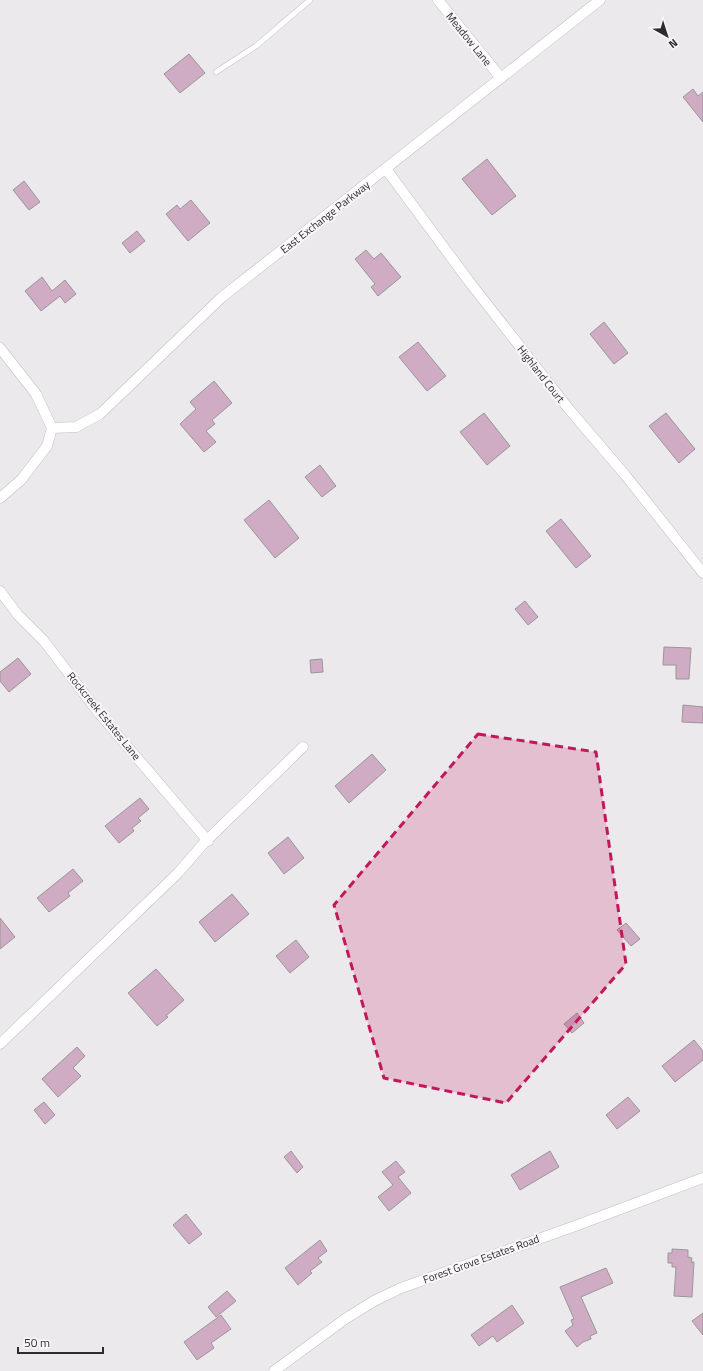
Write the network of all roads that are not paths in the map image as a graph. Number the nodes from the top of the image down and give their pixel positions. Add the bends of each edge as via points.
1 (310, 0) edge
2 (438, 0) edge
3 (600, 0) edge
4 (216, 72) dead end
5 (501, 78) junction
6 (386, 169) junction
7 (0, 348) edge
8 (52, 428) junction
9 (0, 498) edge
10 (703, 573) edge
11 (0, 592) edge
12 (302, 747) dead end
13 (208, 840) junction
14 (0, 1044) edge
15 (703, 1178) edge
16 (274, 1371) edge

1 - 4 lane via 256,46
2 - 5 street, Meadow Lane
3 - 5 street, East Exchange Parkway
5 - 6 street, East Exchange Parkway
6 - 8 street, East Exchange Parkway via 222,297 100,414 76,427
6 - 10 street, Highland Court via 563,402
7 - 8 street via 36,394
8 - 9 street via 47,446 21,480
11 - 13 street, Rockcreek Estates Lane via 44,641 98,712
12 - 13 street
13 - 14 street via 158,892
15 - 16 street, Forest Grove Estates Road via 401,1288 345,1319

